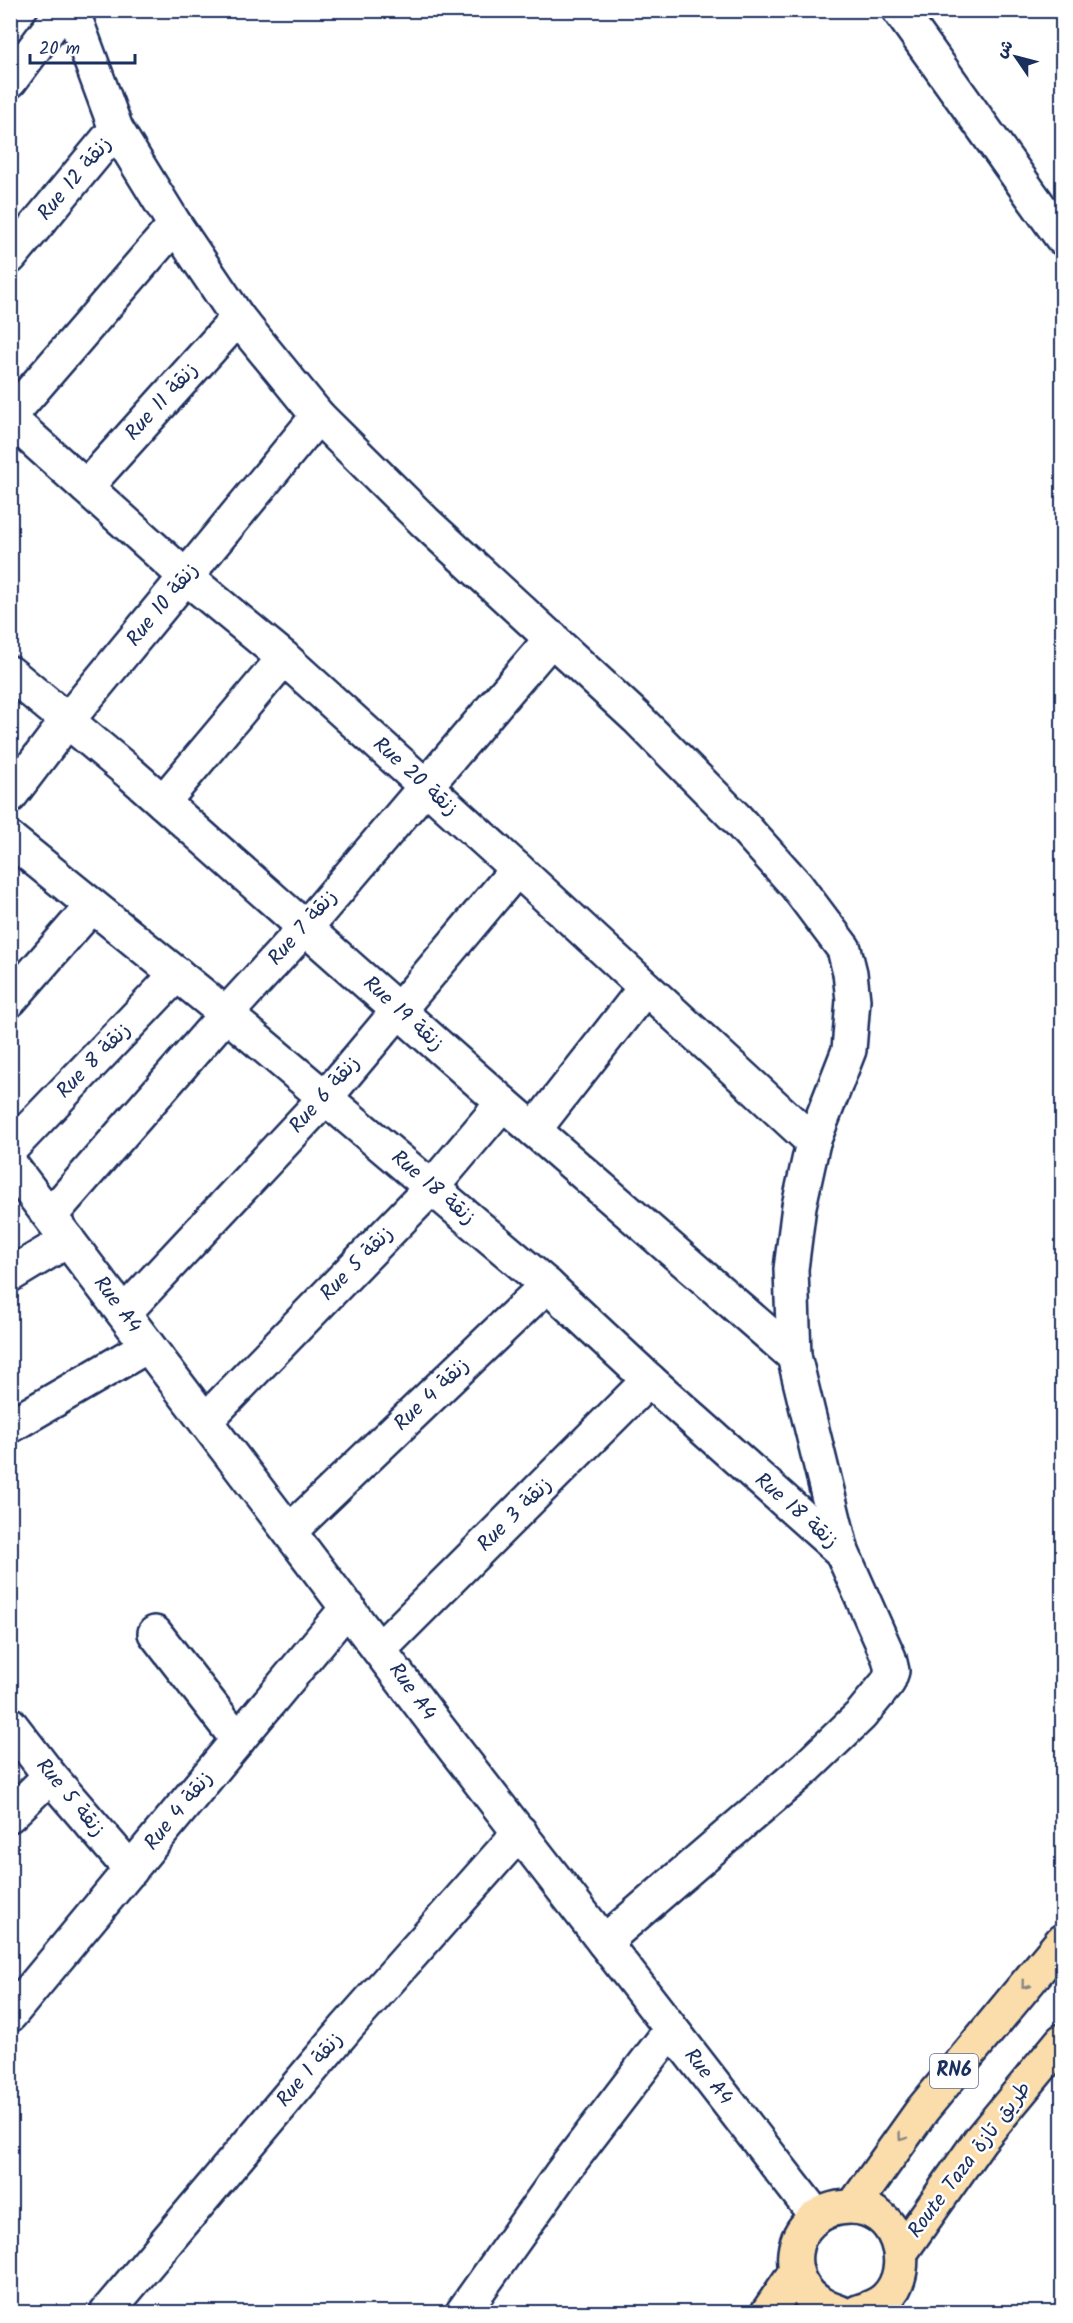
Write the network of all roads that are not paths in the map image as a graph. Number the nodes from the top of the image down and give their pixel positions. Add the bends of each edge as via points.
1 (63, 10) edge
2 (72, 10) edge
3 (899, 10) edge
4 (10, 81) edge
5 (116, 129) junction
6 (175, 225) junction
7 (1062, 238) edge
8 (10, 257) edge
9 (238, 318) junction
10 (318, 416) junction
11 (10, 417) edge
12 (86, 487) junction
13 (186, 577) junction
14 (552, 638) junction
15 (284, 658) junction
16 (10, 673) edge
17 (67, 721) junction
18 (424, 786) junction
19 (10, 796) edge
20 (163, 802) junction
21 (10, 839) edge
22 (517, 869) junction
23 (92, 906) junction
24 (306, 927) junction
25 (177, 974) junction
26 (645, 988) junction
27 (10, 1000) edge
28 (398, 1010) junction
29 (226, 1014) junction
30 (326, 1097) junction
31 (503, 1103) junction
32 (534, 1130) junction
33 (813, 1142) junction
34 (10, 1149) edge
35 (10, 1164) edge
36 (432, 1187) junction
37 (59, 1228) junction
38 (10, 1275) edge
39 (547, 1285) junction
40 (124, 1313) junction
41 (147, 1346) junction
42 (794, 1356) junction
43 (649, 1380) junction
44 (206, 1420) junction
45 (10, 1426) edge
46 (290, 1531) junction
47 (842, 1552) junction
48 (348, 1607) junction
49 (155, 1633) dead end
50 (380, 1649) junction
51 (10, 1724) edge
52 (238, 1740) junction
53 (50, 1776) junction
54 (10, 1815) edge
55 (520, 1832) junction
56 (131, 1870) junction
57 (1062, 1941) edge
58 (604, 1942) junction
59 (10, 2015) edge
60 (671, 2030) junction
61 (1062, 2041) edge
62 (853, 2207) junction
63 (817, 2217) junction
64 (901, 2252) junction
65 (796, 2271) junction
66 (892, 2305) edge
67 (107, 2313) edge
68 (464, 2313) edge
69 (768, 2313) edge
70 (839, 2313) edge
71 (858, 2313) edge

1 - 4 street
2 - 5 street
3 - 7 street
5 - 6 street
5 - 8 street, Rue 12 زنقة
6 - 9 street
6 - 11 street
9 - 10 street
9 - 12 street, Rue 11 زنقة
10 - 13 street, Rue 10 زنقة
10 - 14 street via 425,522
11 - 12 street, Rue 20 زنقة
12 - 13 street, Rue 20 زنقة
13 - 15 street, Rue 20 زنقة
13 - 17 street, Rue 10 زنقة
14 - 18 street, Rue 7 زنقة
14 - 33 street via 736,818 796,885 844,949 853,1000 849,1050
15 - 18 street, Rue 20 زنقة
15 - 20 street
16 - 17 street, Rue 19 زنقة
17 - 19 street, Rue 10 زنقة
17 - 20 street, Rue 19 زنقة
18 - 22 street, Rue 20 زنقة
18 - 24 street, Rue 7 زنقة
20 - 24 street, Rue 19 زنقة
21 - 23 street, Rue 18 زنقة
22 - 26 street, Rue 20 زنقة
22 - 28 street, Rue 6 زنقة
23 - 25 street, Rue 18 زنقة
23 - 27 street
24 - 28 street, Rue 19 زنقة
24 - 29 street, Rue 7 زنقة
25 - 29 street, Rue 18 زنقة
25 - 34 street, Rue 8 زنقة
26 - 32 street
26 - 33 street, Rue 20 زنقة
28 - 30 street, Rue 6 زنقة
28 - 31 street, Rue 19 زنقة
29 - 30 street, Rue 18 زنقة
29 - 37 street, Rue 7 زنقة
30 - 36 street, Rue 18 زنقة
30 - 40 street, Rue 6 زنقة
31 - 32 street, Rue 19 زنقة
31 - 36 street, Rue 5 زنقة
32 - 42 street, Rue 19 زنقة
33 - 42 street via 791,1269
35 - 37 street, Rue A4
36 - 39 street, Rue 18 زنقة
36 - 44 street, Rue 5 زنقة
37 - 38 street
37 - 40 street, Rue A4
39 - 43 street, Rue 18 زنقة
39 - 46 street, Rue 4 زنقة
40 - 41 street, Rue A4
41 - 44 street, Rue A4
41 - 45 street
42 - 47 street
43 - 47 street, Rue 18 زنقة
43 - 50 street, Rue 3 زنقة
44 - 46 street, Rue A4
46 - 48 street, Rue A4
47 - 58 street via 890,1658 892,1671 888,1682 861,1715 807,1767
48 - 50 street, Rue A4
48 - 52 street, Rue 4 زنقة
49 - 52 street
50 - 55 street, Rue A4
51 - 53 street, Rue 5 زنقة
52 - 56 street, Rue 4 زنقة
53 - 54 street
53 - 56 street, Rue 5 زنقة
55 - 58 street, Rue A4
55 - 67 street, Rue 1 زنقة via 347,2026
56 - 59 street, Rue 4 زنقة
57 -> 62 highway, RN6 via 923,2109
58 - 60 street, Rue A4
60 - 63 street, Rue A4
60 - 68 street via 561,2174
61 - 64 highway, Route Taza طريق تازة via 980,2140
62 - 63 highway via 834,2208
62 - 64 highway via 870,2211 885,2221 896,2235
63 - 65 highway via 798,2241
64 - 66 highway
65 - 69 highway
65 - 70 highway via 812,2300
66 - 71 highway

